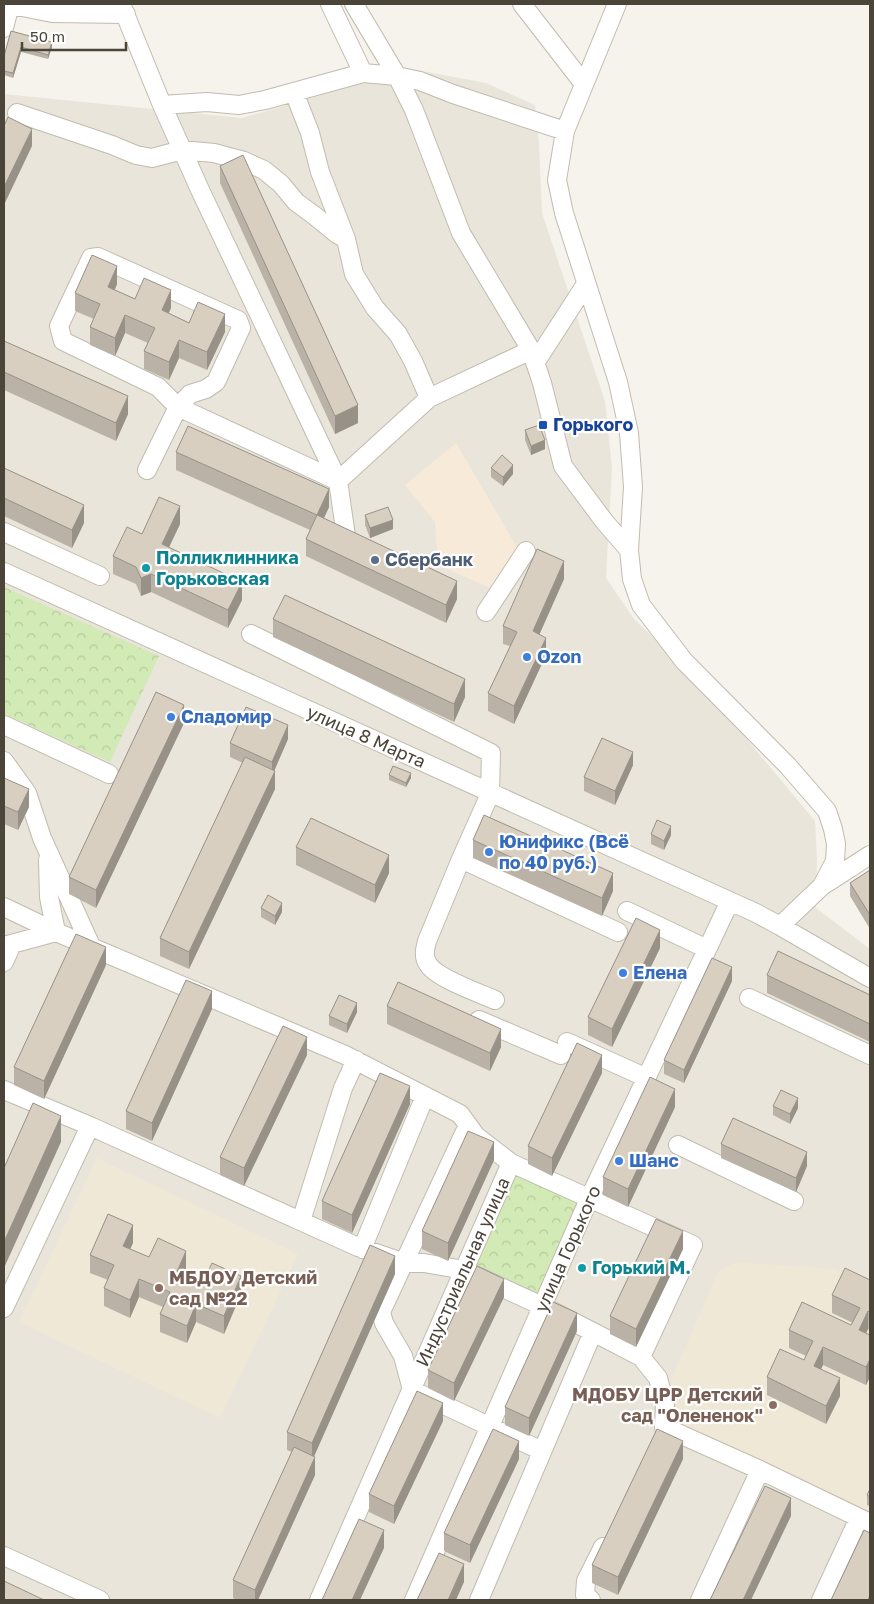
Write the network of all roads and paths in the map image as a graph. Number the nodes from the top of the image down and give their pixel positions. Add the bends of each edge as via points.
1 (8, 4) edge
2 (330, 4) edge
3 (354, 4) edge
4 (522, 4) edge
5 (617, 4) edge
6 (123, 9) edge
7 (4, 28) edge
8 (362, 73) junction
9 (397, 76) junction
10 (584, 84) junction
11 (294, 92) junction
12 (162, 105) junction
13 (17, 113) dead end
14 (566, 131) junction
15 (182, 150) junction
16 (346, 239) junction
17 (586, 284) junction
18 (533, 357) junction
19 (428, 398) junction
20 (178, 407) junction
21 (147, 470) dead end
22 (338, 481) junction
23 (4, 532) edge
24 (346, 536) edge
25 (628, 550) junction
26 (526, 551) dead end
27 (4, 572) edge
28 (100, 576) dead end
29 (486, 612) dead end
30 (251, 634) dead end
31 (4, 725) edge
32 (4, 762) edge
33 (109, 774) dead end
34 (490, 794) junction
35 (48, 851) junction
36 (870, 855) edge
37 (461, 859) junction
38 (822, 886) junction
39 (730, 901) junction
40 (4, 907) edge
41 (627, 912) dead end
42 (780, 926) junction
43 (56, 932) junction
44 (618, 932) dead end
45 (8, 945) edge
46 (91, 946) junction
47 (707, 949) junction
48 (4, 962) edge
49 (870, 978) edge
50 (749, 998) dead end
51 (495, 1000) dead end
52 (460, 1012) edge
53 (870, 1055) edge
54 (356, 1060) junction
55 (647, 1078) junction
56 (4, 1090) edge
57 (425, 1096) junction
58 (35, 1102) junction
59 (27, 1119) edge
60 (468, 1125) junction
61 (90, 1126) junction
62 (678, 1145) dead end
63 (511, 1162) junction
64 (589, 1199) junction
65 (794, 1201) dead end
66 (301, 1221) junction
67 (362, 1249) junction
68 (405, 1263) junction
69 (464, 1270) junction
70 (542, 1306) junction
71 (4, 1308) edge
72 (593, 1332) junction
73 (641, 1357) junction
74 (412, 1390) junction
75 (490, 1426) junction
76 (664, 1427) junction
77 (655, 1444) edge
78 (542, 1451) junction
79 (760, 1470) junction
80 (865, 1520) edge
81 (612, 1530) edge
82 (4, 1556) edge
83 (100, 1600) edge
84 (318, 1600) edge
85 (414, 1600) edge
86 (479, 1600) edge
87 (591, 1600) edge
88 (700, 1600) edge
89 (820, 1600) edge

1 - 6 street via 52,13
1 - 7 street
2 - 8 street
3 - 9 street
4 - 10 street
5 - 10 street
6 - 12 street
8 - 9 street
8 - 11 street
9 - 14 street
9 - 18 street via 414,110 461,233
10 - 14 street
11 - 12 street via 239,105 207,102
11 - 16 street
12 - 15 street
13 - 15 street via 136,155 152,158
14 - 17 street via 557,180
15 - 16 street via 214,153 264,170 296,202
15 - 22 street
16 - 19 street via 354,274 375,308 398,334
17 - 18 street
17 - 25 street via 618,382 629,433 634,487
18 - 19 street
18 - 25 street via 563,466
19 - 22 street
20 - 20 street via 190,394 216,382 241,328 238,320 98,257 91,258 59,326 63,340 158,387
20 - 21 street
20 - 22 street
22 - 24 street
23 - 28 street
25 - 38 street via 632,579 642,605 673,647 827,811 836,844 834,861
26 - 29 street
27 - 34 street, улица 8 Марта
30 - 34 street via 491,754
31 - 33 street
32 - 35 street via 27,793
34 - 37 street
34 - 39 street, улица 8 Марта
35 - 43 street via 49,897
35 - 46 street
36 - 38 street
37 - 44 street
37 - 51 street via 424,954 428,965 440,975
38 - 42 street
39 - 42 street, улица 8 Марта
39 - 47 street, улица Горького
40 - 43 street, Индустриальная улица
41 - 47 street
42 - 49 street, улица 8 Марта
43 - 45 street
43 - 46 street, Индустриальная улица
45 - 48 street
46 - 54 street, Индустриальная улица
47 - 55 street, улица Горького
50 - 53 street
52 - 55 street
54 - 57 street, Индустриальная улица
54 - 66 street via 343,1088
55 - 64 street, улица Горького
56 - 58 street
57 - 60 street, Индустриальная улица via 460,1114
57 - 67 street
58 - 59 street
58 - 61 street
60 - 63 street, Индустриальная улица via 476,1136
60 - 68 street
61 - 66 street
61 - 71 street
62 - 65 street
63 - 64 street
63 - 69 street, Индустриальная улица
64 - 70 street, улица Горького
64 - 73 street via 693,1245
66 - 67 street
67 - 68 street
68 - 69 street
68 - 74 street via 381,1312 403,1356
69 - 70 street
69 - 74 street, Индустриальная улица
70 - 72 street
70 - 75 street, улица Горького
72 - 73 street
72 - 78 street
73 - 76 street via 658,1378 665,1405
74 - 75 street
74 - 84 street, Индустриальная улица
75 - 78 street
75 - 85 street, улица Горького
76 - 77 street
76 - 79 street
78 - 86 street
79 - 80 street
79 - 88 street
80 - 89 street
81 - 87 street via 586,1581 585,1595
82 - 83 street

